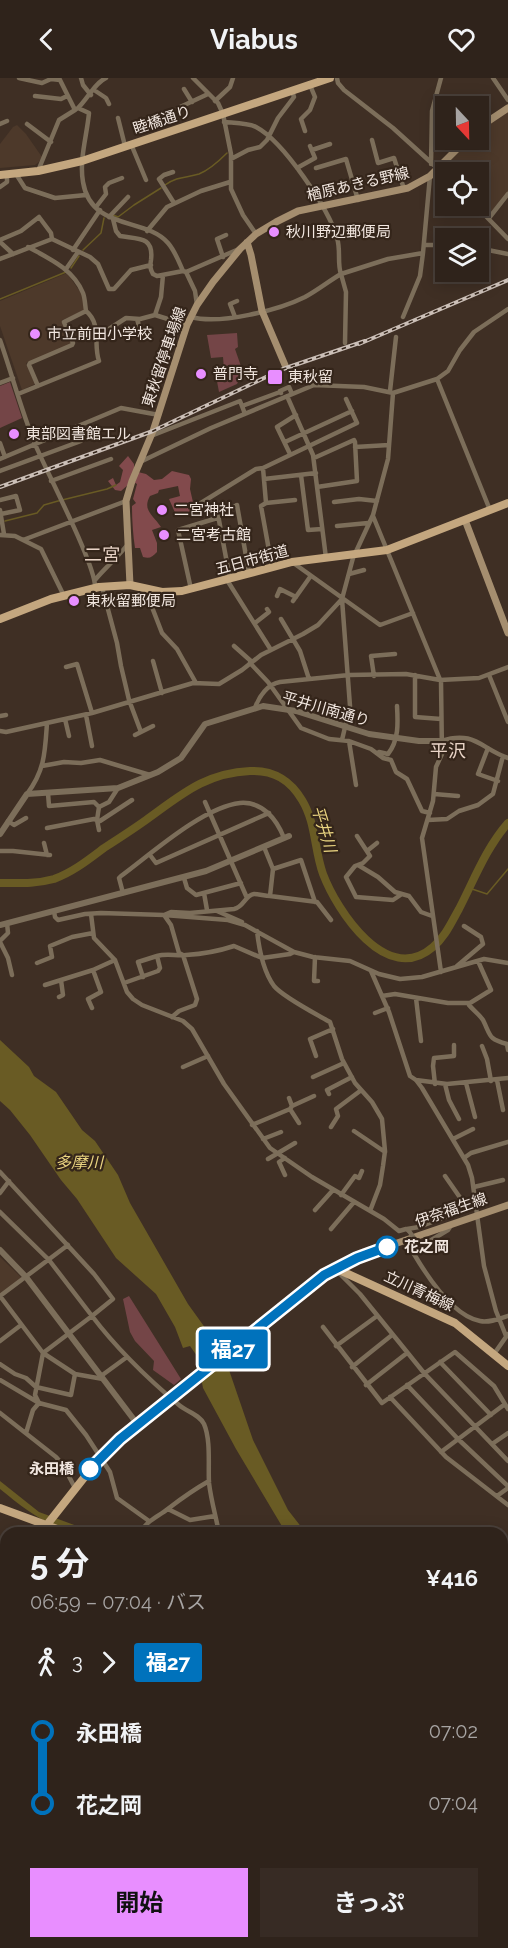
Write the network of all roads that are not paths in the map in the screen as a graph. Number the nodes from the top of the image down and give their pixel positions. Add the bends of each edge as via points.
1 (19, 78) edge
2 (81, 78) edge
3 (106, 78) edge
4 (193, 78) edge
5 (233, 78) edge
6 (330, 78) edge
7 (338, 78) edge
8 (441, 78) edge
9 (493, 78) edge
10 (59, 79) edge
11 (310, 85) junction
12 (184, 89) dead end
13 (292, 90) junction
14 (91, 94) junction
15 (208, 94) junction
16 (34, 96) dead end
17 (67, 96) junction
18 (508, 100) edge
19 (215, 101) junction
20 (192, 102) junction
21 (109, 105) dead end
22 (178, 108) dead end
23 (508, 108) edge
24 (77, 109) junction
25 (89, 113) junction
26 (118, 118) dead end
27 (224, 118) junction
28 (7, 121) dead end
29 (489, 121) edge
30 (0, 124) edge
31 (27, 124) dead end
32 (305, 131) dead end
33 (269, 138) junction
34 (372, 140) dead end
35 (51, 142) junction
36 (330, 144) dead end
37 (128, 145) junction
38 (457, 150) edge
39 (344, 152) dead end
40 (231, 159) junction
41 (346, 159) junction
42 (82, 161) junction
43 (445, 162) edge
44 (431, 164) junction
45 (435, 167) edge
46 (297, 168) junction
47 (316, 168) dead end
48 (38, 171) junction
49 (173, 172) dead end
50 (435, 172) edge
51 (16, 174) junction
52 (4, 175) edge
53 (430, 176) junction
54 (122, 178) dead end
55 (146, 180) dead end
56 (230, 182) junction
57 (0, 187) edge
58 (404, 189) junction
59 (508, 194) edge
60 (86, 195) junction
61 (128, 197) dead end
62 (358, 200) junction
63 (174, 203) junction
64 (323, 206) junction
65 (98, 209) junction
66 (111, 216) junction
67 (489, 218) joint
68 (371, 226) dead end
69 (147, 231) junction
70 (256, 234) junction
71 (336, 234) junction
72 (226, 235) dead end
73 (159, 236) junction
74 (52, 238) junction
75 (508, 239) edge
76 (0, 241) edge
77 (247, 242) junction
78 (435, 245) edge
79 (424, 246) junction
80 (28, 247) junction
81 (151, 247) junction
82 (240, 249) junction
83 (489, 250) edge
84 (76, 251) junction
85 (423, 253) junction
86 (13, 254) junction
87 (508, 254) edge
88 (223, 257) junction
89 (0, 259) edge
90 (151, 265) junction
91 (66, 269) junction
92 (185, 272) junction
93 (341, 274) junction
94 (163, 275) junction
95 (237, 302) dead end
96 (197, 305) junction
97 (508, 309) edge
98 (86, 311) junction
99 (262, 311) junction
100 (155, 315) junction
101 (191, 317) junction
102 (235, 317) junction
103 (403, 317) dead end
104 (137, 319) junction
105 (187, 325) junction
106 (97, 332) junction
107 (396, 337) dead end
108 (143, 339) dead end
109 (0, 340) edge
110 (345, 343) dead end
111 (6, 357) junction
112 (0, 360) edge
113 (285, 365) dead end
114 (13, 378) junction
115 (437, 379) junction
116 (0, 383) edge
117 (38, 386) junction
118 (280, 392) junction
119 (392, 392) junction
120 (18, 394) junction
121 (287, 396) junction
122 (346, 399) dead end
123 (242, 406) junction
124 (352, 411) junction
125 (245, 414) junction
126 (159, 415) junction
127 (296, 415) junction
128 (76, 427) junction
129 (304, 433) junction
130 (151, 436) junction
131 (285, 442) junction
132 (0, 443) edge
133 (35, 444) junction
134 (310, 445) junction
135 (389, 445) junction
136 (355, 447) junction
137 (290, 454) junction
138 (41, 456) junction
139 (3, 458) edge
140 (314, 458) junction
141 (111, 459) dead end
142 (140, 462) junction
143 (263, 468) junction
144 (0, 471) edge
145 (316, 473) junction
146 (301, 475) junction
147 (264, 479) junction
148 (51, 481) junction
149 (317, 487) junction
150 (0, 500) edge
151 (295, 500) dead end
152 (126, 501) junction
153 (377, 501) junction
154 (334, 502) dead end
155 (508, 502) edge
156 (266, 503) junction
157 (196, 506) dead end
158 (490, 510) junction
159 (0, 512) edge
160 (218, 515) junction
161 (373, 516) junction
162 (465, 520) junction
163 (70, 522) junction
164 (368, 523) junction
165 (338, 526) dead end
166 (322, 529) junction
167 (2, 535) edge
168 (23, 540) junction
169 (128, 543) junction
170 (387, 549) junction
171 (355, 554) junction
172 (326, 558) junction
173 (292, 562) junction
174 (272, 567) junction
175 (364, 570) dead end
176 (249, 573) junction
177 (349, 574) junction
178 (310, 577) junction
179 (229, 579) junction
180 (97, 585) junction
181 (130, 585) junction
182 (144, 588) junction
183 (191, 589) junction
184 (64, 596) junction
185 (278, 596) dead end
186 (342, 599) junction
187 (267, 609) dead end
188 (413, 613) junction
189 (0, 619) edge
190 (281, 619) dead end
191 (255, 623) junction
192 (508, 633) edge
193 (293, 639) junction
194 (234, 646) dead end
195 (271, 650) junction
196 (395, 654) dead end
197 (153, 661) dead end
198 (251, 662) junction
199 (66, 667) dead end
200 (508, 667) edge
201 (349, 675) junction
202 (415, 675) junction
203 (489, 675) junction
204 (374, 676) junction
205 (309, 679) junction
206 (440, 680) junction
207 (196, 683) junction
208 (271, 685) junction
209 (162, 693) junction
210 (130, 702) junction
211 (397, 706) dead end
212 (255, 708) junction
213 (288, 709) junction
214 (89, 714) junction
215 (6, 715) dead end
216 (0, 716) edge
217 (65, 719) junction
218 (441, 719) junction
219 (508, 722) edge
220 (47, 723) junction
221 (153, 726) dead end
222 (346, 727) junction
223 (0, 731) edge
224 (141, 732) junction
225 (135, 735) dead end
226 (69, 736) dead end
227 (396, 738) junction
228 (342, 740) junction
229 (349, 741) junction
230 (441, 741) junction
231 (92, 746) dead end
232 (488, 748) junction
233 (371, 749) junction
234 (506, 757) edge
235 (42, 766) junction
236 (150, 775) junction
237 (498, 782) junction
238 (356, 785) dead end
239 (118, 788) junction
240 (48, 793) junction
241 (27, 794) junction
242 (434, 794) junction
243 (458, 796) dead end
244 (112, 798) junction
245 (132, 800) dead end
246 (205, 802) dead end
247 (99, 807) junction
248 (122, 807) junction
249 (269, 813) junction
250 (430, 813) junction
251 (211, 814) junction
252 (26, 818) dead end
253 (97, 820) junction
254 (428, 820) junction
255 (8, 821) junction
256 (47, 828) dead end
257 (99, 830) dead end
258 (0, 834) edge
259 (220, 835) junction
260 (357, 836) dead end
261 (287, 837) joint
262 (44, 843) dead end
263 (377, 843) dead end
264 (264, 847) junction
265 (0, 851) edge
266 (367, 851) junction
267 (150, 855) junction
268 (232, 861) junction
269 (358, 865) junction
270 (273, 869) junction
271 (184, 878) junction
272 (241, 883) junction
273 (123, 893) junction
274 (204, 893) junction
275 (402, 894) junction
276 (270, 896) junction
277 (247, 898) junction
278 (315, 902) junction
279 (207, 910) junction
280 (214, 910) junction
281 (54, 911) junction
282 (91, 914) junction
283 (164, 915) junction
284 (432, 917) junction
285 (331, 920) dead end
286 (3, 924) edge
287 (245, 925) junction
288 (464, 926) dead end
289 (257, 931) junction
290 (93, 933) junction
291 (0, 942) edge
292 (294, 952) junction
293 (183, 955) junction
294 (157, 956) junction
295 (315, 957) junction
296 (262, 958) junction
297 (115, 960) junction
298 (477, 961) junction
299 (37, 963) dead end
300 (508, 963) edge
301 (456, 968) junction
302 (440, 969) junction
303 (93, 970) junction
304 (370, 970) junction
305 (12, 975) dead end
306 (143, 977) junction
307 (61, 980) junction
308 (306, 980) dead end
309 (124, 983) junction
310 (45, 985) dead end
311 (382, 996) junction
312 (59, 997) dead end
313 (416, 998) junction
314 (471, 1003) junction
315 (92, 1008) dead end
316 (388, 1008) junction
317 (375, 1013) dead end
318 (172, 1017) junction
319 (333, 1029) junction
320 (421, 1041) dead end
321 (454, 1045) dead end
322 (482, 1046) dead end
323 (508, 1050) edge
324 (208, 1056) junction
325 (316, 1056) dead end
326 (344, 1063) junction
327 (183, 1067) dead end
328 (313, 1077) dead end
329 (352, 1077) junction
330 (508, 1078) edge
331 (416, 1080) junction
332 (494, 1080) junction
333 (435, 1083) junction
334 (466, 1083) junction
335 (445, 1084) junction
336 (327, 1090) dead end
337 (360, 1091) junction
338 (314, 1096) dead end
339 (289, 1098) dead end
340 (291, 1107) junction
341 (503, 1110) dead end
342 (475, 1117) dead end
343 (459, 1119) dead end
344 (299, 1123) dead end
345 (252, 1125) junction
346 (332, 1127) dead end
347 (473, 1129) dead end
348 (354, 1131) dead end
349 (280, 1132) dead end
350 (263, 1139) junction
351 (453, 1139) junction
352 (508, 1142) edge
353 (295, 1143) dead end
354 (385, 1152) junction
355 (278, 1154) junction
356 (285, 1158) junction
357 (464, 1158) junction
358 (268, 1159) dead end
359 (362, 1171) dead end
360 (0, 1172) edge
361 (285, 1175) dead end
362 (445, 1176) dead end
363 (503, 1180) dead end
364 (9, 1181) junction
365 (474, 1186) junction
366 (333, 1190) junction
367 (0, 1193) edge
368 (341, 1195) junction
369 (354, 1202) junction
370 (508, 1205) edge
371 (476, 1206) junction
372 (468, 1209) junction
373 (315, 1210) dead end
374 (370, 1211) junction
375 (0, 1212) edge
376 (476, 1216) junction
377 (452, 1224) junction
378 (331, 1229) dead end
379 (408, 1230) junction
380 (68, 1245) junction
381 (418, 1247) junction
382 (0, 1250) edge
383 (49, 1260) junction
384 (335, 1268) junction
385 (26, 1277) junction
386 (92, 1316) junction
387 (377, 1316) junction
388 (508, 1316) edge
389 (500, 1319) junction
390 (21, 1325) junction
391 (323, 1327) dead end
392 (69, 1334) junction
393 (392, 1335) junction
394 (507, 1335) edge
395 (0, 1341) edge
396 (336, 1346) junction
397 (43, 1353) junction
398 (407, 1353) junction
399 (494, 1354) junction
400 (127, 1357) junction
401 (440, 1362) junction
402 (0, 1364) edge
403 (508, 1366) edge
404 (352, 1367) junction
405 (423, 1373) junction
406 (75, 1374) junction
407 (102, 1378) junction
408 (0, 1380) edge
409 (366, 1385) junction
410 (406, 1385) junction
411 (36, 1386) junction
412 (390, 1397) junction
413 (171, 1398) junction
414 (39, 1403) junction
415 (506, 1406) edge
416 (0, 1413) edge
417 (491, 1415) junction
418 (138, 1425) junction
419 (475, 1426) junction
420 (26, 1433) junction
421 (508, 1433) edge
422 (458, 1439) junction
423 (492, 1444) junction
424 (441, 1452) junction
425 (99, 1458) junction
426 (508, 1460) edge
427 (209, 1481) junction
428 (508, 1487) edge
429 (75, 1488) junction
430 (497, 1496) junction
431 (508, 1505) edge
432 (0, 1508) edge
433 (168, 1509) junction
434 (215, 1516) junction
435 (149, 1521) junction
436 (47, 1525) junction
437 (52, 1527) edge
438 (144, 1527) edge
439 (218, 1527) edge

1 - 10 street via 42,83
2 - 14 street
3 - 14 street
4 - 15 street
5 - 19 street via 230,87
6 - 11 main road, 睦橋通り
7 - 44 street via 344,90
8 - 44 street via 432,111
9 - 18 street
10 - 17 street
11 - 13 main road, 睦橋通り
11 - 32 street via 315,98 301,119
12 - 20 street
13 - 27 main road, 睦橋通り
13 - 33 street via 294,98
14 - 21 street via 102,94
14 - 24 street
14 - 25 street
15 - 19 street
15 - 20 street
16 - 17 street
17 - 24 street
19 - 27 street
20 - 22 street
23 - 29 main road
24 - 25 street
24 - 35 street via 59,120
25 - 42 street
26 - 37 street
27 - 33 street via 257,127
27 - 37 main road, 睦橋通り
27 - 40 street
28 - 30 street
31 - 35 street
33 - 40 street via 260,147
33 - 46 street
34 - 58 street via 378,163 394,158
35 - 48 street
36 - 46 street via 311,148 315,158
37 - 42 main road, 睦橋通り
37 - 55 street
38 - 43 main road, 楢原あきる野線
39 - 41 street
40 - 56 street
41 - 47 street
41 - 62 street
42 - 48 main road, 睦橋通り
42 - 60 street
44 - 45 street
46 - 64 street
48 - 51 main road, 睦橋通り
49 - 63 street via 159,179
50 - 53 main road, 楢原あきる野線
51 - 52 main road, 睦橋通り
51 - 60 street via 25,188 55,198
52 - 57 street via 7,182
53 - 58 main road, 楢原あきる野線
53 - 79 street
54 - 65 street via 105,187 106,194
56 - 63 street
56 - 70 street via 239,207
58 - 62 main road, 楢原あきる野線
59 - 67 street
60 - 65 street
61 - 66 street
62 - 64 main road, 楢原あきる野線
63 - 69 street
64 - 70 main road, 楢原あきる野線 via 291,214
64 - 71 street
65 - 66 street
65 - 84 street
66 - 69 street
66 - 81 street via 120,236 143,240
67 - 75 street
68 - 71 street
69 - 73 street
70 - 77 main road, 楢原あきる野線
71 - 93 street
72 - 88 street via 217,239
73 - 81 street
73 - 92 street
74 - 76 street via 39,217
74 - 80 street
74 - 84 street
76 - 86 street
77 - 82 main road, 東秋留停車場線
77 - 99 main road
78 - 79 street
79 - 85 street
80 - 86 street
80 - 91 street
81 - 90 street
82 - 88 street
82 - 96 main road, 東秋留停車場線
83 - 87 street
84 - 90 street via 98,264 109,289 114,289 131,270
84 - 91 street
85 - 93 street
85 - 103 street via 419,277
86 - 89 street
88 - 92 street
90 - 94 street via 153,274
91 - 98 street via 85,296
92 - 94 street
92 - 96 street
93 - 99 street via 304,297
93 - 110 street via 346,292
94 - 100 street
95 - 102 street via 230,304
96 - 101 main road, 東秋留停車場線
97 - 115 street via 474,332 448,371
98 - 106 street
98 - 117 street via 64,322 72,345 30,363
99 - 102 street
99 - 113 main road
100 - 104 street
100 - 105 street
101 - 102 street
101 - 105 main road, 東秋留停車場線
104 - 106 street via 126,318
104 - 108 street
105 - 126 main road, 東秋留停車場線
106 - 117 street via 99,361
107 - 119 street
109 - 111 street
111 - 112 street
111 - 114 street
114 - 116 street
114 - 120 street
115 - 119 street
115 - 158 street
117 - 120 street
118 - 121 street
118 - 121 street via 290,387
118 - 123 street
119 - 121 street via 317,385
119 - 135 street
120 - 133 street
121 - 125 street
121 - 127 street
122 - 124 street
123 - 125 street
123 - 130 street via 240,401
124 - 129 street
124 - 134 street via 357,423
125 - 142 street
126 - 128 street via 121,408
126 - 130 main road, 東秋留停車場線
127 - 129 street
127 - 131 street via 278,427
128 - 133 street
128 - 138 street via 81,441
129 - 131 street
129 - 134 street
130 - 142 main road, 東秋留停車場線
131 - 137 street
132 - 139 street
133 - 138 street
133 - 139 street
134 - 137 street
134 - 140 street
135 - 136 street
135 - 153 street
136 - 140 street via 354,440
136 - 149 street via 357,481
137 - 143 street
138 - 144 street
138 - 148 street
140 - 145 street
141 - 148 street
142 - 152 main road, 東秋留停車場線
143 - 147 street
143 - 157 street
145 - 146 street
145 - 149 street
146 - 147 street
146 - 166 street via 308,530
147 - 156 street
148 - 163 street
149 - 166 street
150 - 159 street via 16,496 20,510
151 - 156 street
152 - 163 street
152 - 169 main road, 東秋留停車場線
153 - 154 street
153 - 161 street
155 - 158 main road, 五日市街道
156 - 174 street via 261,506
158 - 162 main road, 五日市街道
159 - 167 street
160 - 176 street via 237,506
160 - 179 street
160 - 183 street via 178,530
161 - 164 street
161 - 170 street
162 - 170 main road, 五日市街道
162 - 192 main road
163 - 168 street
163 - 180 street
164 - 165 street
164 - 171 street
166 - 172 street
167 - 168 street
168 - 184 street via 41,549
169 - 180 street via 104,569
169 - 181 main road, 東秋留停車場線
170 - 171 main road, 五日市街道
170 - 188 street
171 - 172 main road, 五日市街道
171 - 177 street
172 - 173 main road, 五日市街道
173 - 174 main road, 五日市街道
173 - 178 street
174 - 176 main road, 五日市街道
175 - 177 street
176 - 179 main road, 五日市街道
177 - 186 street
178 - 185 street via 294,599 280,590
178 - 186 street
179 - 183 main road, 五日市街道
179 - 191 street via 236,597
180 - 181 main road, 五日市街道
180 - 184 main road, 五日市街道
180 - 210 street via 117,643
181 - 182 main road, 五日市街道
182 - 183 main road, 五日市街道 via 172,592
182 - 207 street via 162,633 177,649
184 - 189 main road, 五日市街道
186 - 188 street via 380,625
186 - 193 street via 318,625
186 - 201 street
187 - 191 street via 269,612
188 - 206 street
190 - 193 street
191 - 195 street
193 - 195 street
193 - 205 street
194 - 198 street
195 - 198 street
196 - 204 street via 371,656
197 - 209 street
198 - 207 street via 219,684
198 - 208 street
199 - 214 street via 77,664
200 - 203 street
201 - 204 street
201 - 205 street
201 - 222 street via 350,712
202 - 204 street
202 - 206 street
202 - 218 street via 416,717
203 - 206 street
203 - 219 street
205 - 208 street
206 - 218 street
207 - 209 street
208 - 212 street
208 - 213 street
209 - 210 street
210 - 214 street
210 - 224 street
211 - 227 street
212 - 213 street, 平井川南通り
212 - 236 street, 平井川南通り via 205,724 181,758
213 - 222 street, 平井川南通り
213 - 228 street via 301,728
214 - 217 street
214 - 231 street
215 - 216 street
217 - 220 street
217 - 226 street
218 - 230 street
220 - 223 street
220 - 235 street
221 - 224 street
222 - 227 street, 平井川南通り
222 - 228 street
224 - 225 street
227 - 230 street, 平井川南通り
227 - 233 street via 388,754
228 - 229 street
229 - 233 street
229 - 238 street
230 - 232 street, 平井川南通り via 471,739
230 - 242 street
232 - 234 street, 平井川南通り
232 - 237 street via 478,774
233 - 250 street via 393,762 396,772 407,779 422,811
234 - 237 street
235 - 236 street via 100,760
235 - 241 street via 38,780
236 - 239 street, 平井川南通り
237 - 254 street via 493,794 478,805 447,819
239 - 240 street, 平井川南通り
239 - 244 street
240 - 241 street, 平井川南通り
240 - 247 street via 49,806 94,802
241 - 255 street
242 - 243 street
242 - 250 street
244 - 247 street
244 - 248 street via 117,798
245 - 248 street
246 - 251 street
247 - 253 street
248 - 253 street
249 - 251 street via 240,803
249 - 259 street
249 - 261 street
250 - 254 street
251 - 259 street
251 - 267 street
252 - 255 street via 14,825
253 - 256 street
253 - 257 street
254 - 284 street via 422,838
255 - 258 street
259 - 267 street via 156,863
259 - 268 street
260 - 266 street
261 - 264 street
262 - 265 street via 48,855
263 - 266 street
264 - 268 street
264 - 270 street
266 - 269 street via 370,858
267 - 273 street via 120,878
268 - 271 street
268 - 272 street
269 - 275 street
269 - 275 street via 346,877 356,897 393,900
270 - 276 street
270 - 278 street via 301,860
271 - 273 street
271 - 274 street via 191,893
272 - 274 street
272 - 277 street
273 - 281 street
274 - 279 street
275 - 284 street
276 - 277 street via 254,894
276 - 278 street
277 - 280 street via 239,909
278 - 285 street
279 - 280 street
279 - 283 street
280 - 287 street
281 - 282 street via 58,920
281 - 286 street
282 - 283 street
282 - 290 street
283 - 287 street
283 - 293 street
284 - 302 street
286 - 291 street via 8,933
287 - 289 street
288 - 301 street via 481,937 483,944
289 - 292 street
289 - 296 street
290 - 297 street
290 - 299 street via 50,946 52,957
291 - 305 street
292 - 295 street
292 - 296 street
293 - 294 street
293 - 296 street via 234,946
293 - 318 street via 197,999 195,1005
294 - 306 street via 160,968
294 - 306 street via 138,962
295 - 304 street via 346,959
295 - 308 street via 316,981
296 - 319 street via 274,986 330,1022
297 - 303 street
297 - 309 street
298 - 300 street
298 - 301 street
298 - 314 street via 491,990
301 - 302 street
302 - 304 street via 400,979
303 - 307 street
303 - 315 street via 101,992 88,999
304 - 311 street
306 - 309 street
307 - 310 street
307 - 312 street via 63,995
309 - 318 street via 133,999
311 - 313 street
311 - 316 street
313 - 314 street via 448,1004
313 - 320 street
314 - 323 street via 490,1037 507,1044
316 - 317 street
316 - 331 street via 404,1063
318 - 324 street via 192,1029
319 - 325 street via 310,1039
319 - 326 street
321 - 333 street via 454,1056 434,1058
322 - 332 street
324 - 327 street
324 - 345 street
326 - 328 street
326 - 329 street
329 - 336 street
329 - 337 street
330 - 332 street
331 - 333 street
331 - 351 street
332 - 334 street
332 - 341 street
333 - 335 street
334 - 335 street
334 - 342 street
335 - 343 street
337 - 346 street via 336,1109 338,1116
337 - 354 street via 372,1101 380,1116
338 - 340 street
339 - 340 street
340 - 344 street
340 - 345 street
345 - 350 street
347 - 351 street
348 - 354 street
349 - 350 street
350 - 355 street
351 - 357 street
352 - 357 street
353 - 355 street
354 - 374 street via 380,1185
355 - 356 street
355 - 358 street
356 - 361 street via 279,1162
356 - 366 street
357 - 365 street
359 - 368 street
360 - 364 street
362 - 372 street
363 - 365 street
364 - 367 street
364 - 380 street
365 - 371 street
366 - 368 street
366 - 373 street
368 - 369 street
369 - 374 street
369 - 378 street
370 - 376 main road, 伊奈福生線
371 - 372 street
371 - 376 street
372 - 379 street
374 - 379 street via 399,1231
375 - 383 street
376 - 377 main road, 伊奈福生線
376 - 389 street via 484,1266
377 - 381 street
377 - 384 main road, 伊奈福生線
379 - 381 street, bridge
380 - 383 street
380 - 386 street via 113,1299
381 - 389 street via 414,1254 448,1300 473,1319
382 - 385 street
383 - 385 street
383 - 386 street
384 - 387 street
384 - 399 main road, 立川青梅線 via 455,1323
384 - 413 main road
385 - 390 street via 0,1296
385 - 392 street
386 - 392 street
386 - 400 street
387 - 393 street
387 - 396 street
388 - 389 street
389 - 394 street
390 - 395 street
390 - 397 street
391 - 396 street
392 - 397 street
392 - 407 street
393 - 398 street
393 - 404 street
394 - 399 street
396 - 404 street
397 - 406 street
397 - 411 street
398 - 405 street
398 - 409 street
399 - 403 main road, 立川青梅線
400 - 407 street
400 - 413 street
401 - 405 street
401 - 415 street via 455,1352 494,1386
401 - 417 street
402 - 411 street
404 - 409 street
405 - 410 street
405 - 419 street
406 - 407 street
406 - 411 street via 71,1395
407 - 418 street
408 - 414 street
409 - 412 street via 382,1403
410 - 412 street
410 - 422 street
411 - 414 street
412 - 424 street
413 - 418 main road
413 - 427 street via 203,1422
414 - 420 street
414 - 425 street via 66,1410
415 - 417 street
416 - 420 street
417 - 419 street
418 - 425 main road
419 - 422 street
419 - 423 street
420 - 429 street via 63,1465
421 - 423 street
422 - 424 street
422 - 428 street
423 - 426 street
424 - 430 street
425 - 429 main road
425 - 435 street via 110,1472 117,1498
427 - 433 street
427 - 434 street
428 - 430 street
429 - 436 main road
430 - 431 street
432 - 436 main road
433 - 434 street via 189,1520
433 - 435 street
434 - 439 street
435 - 438 street
436 - 437 main road

